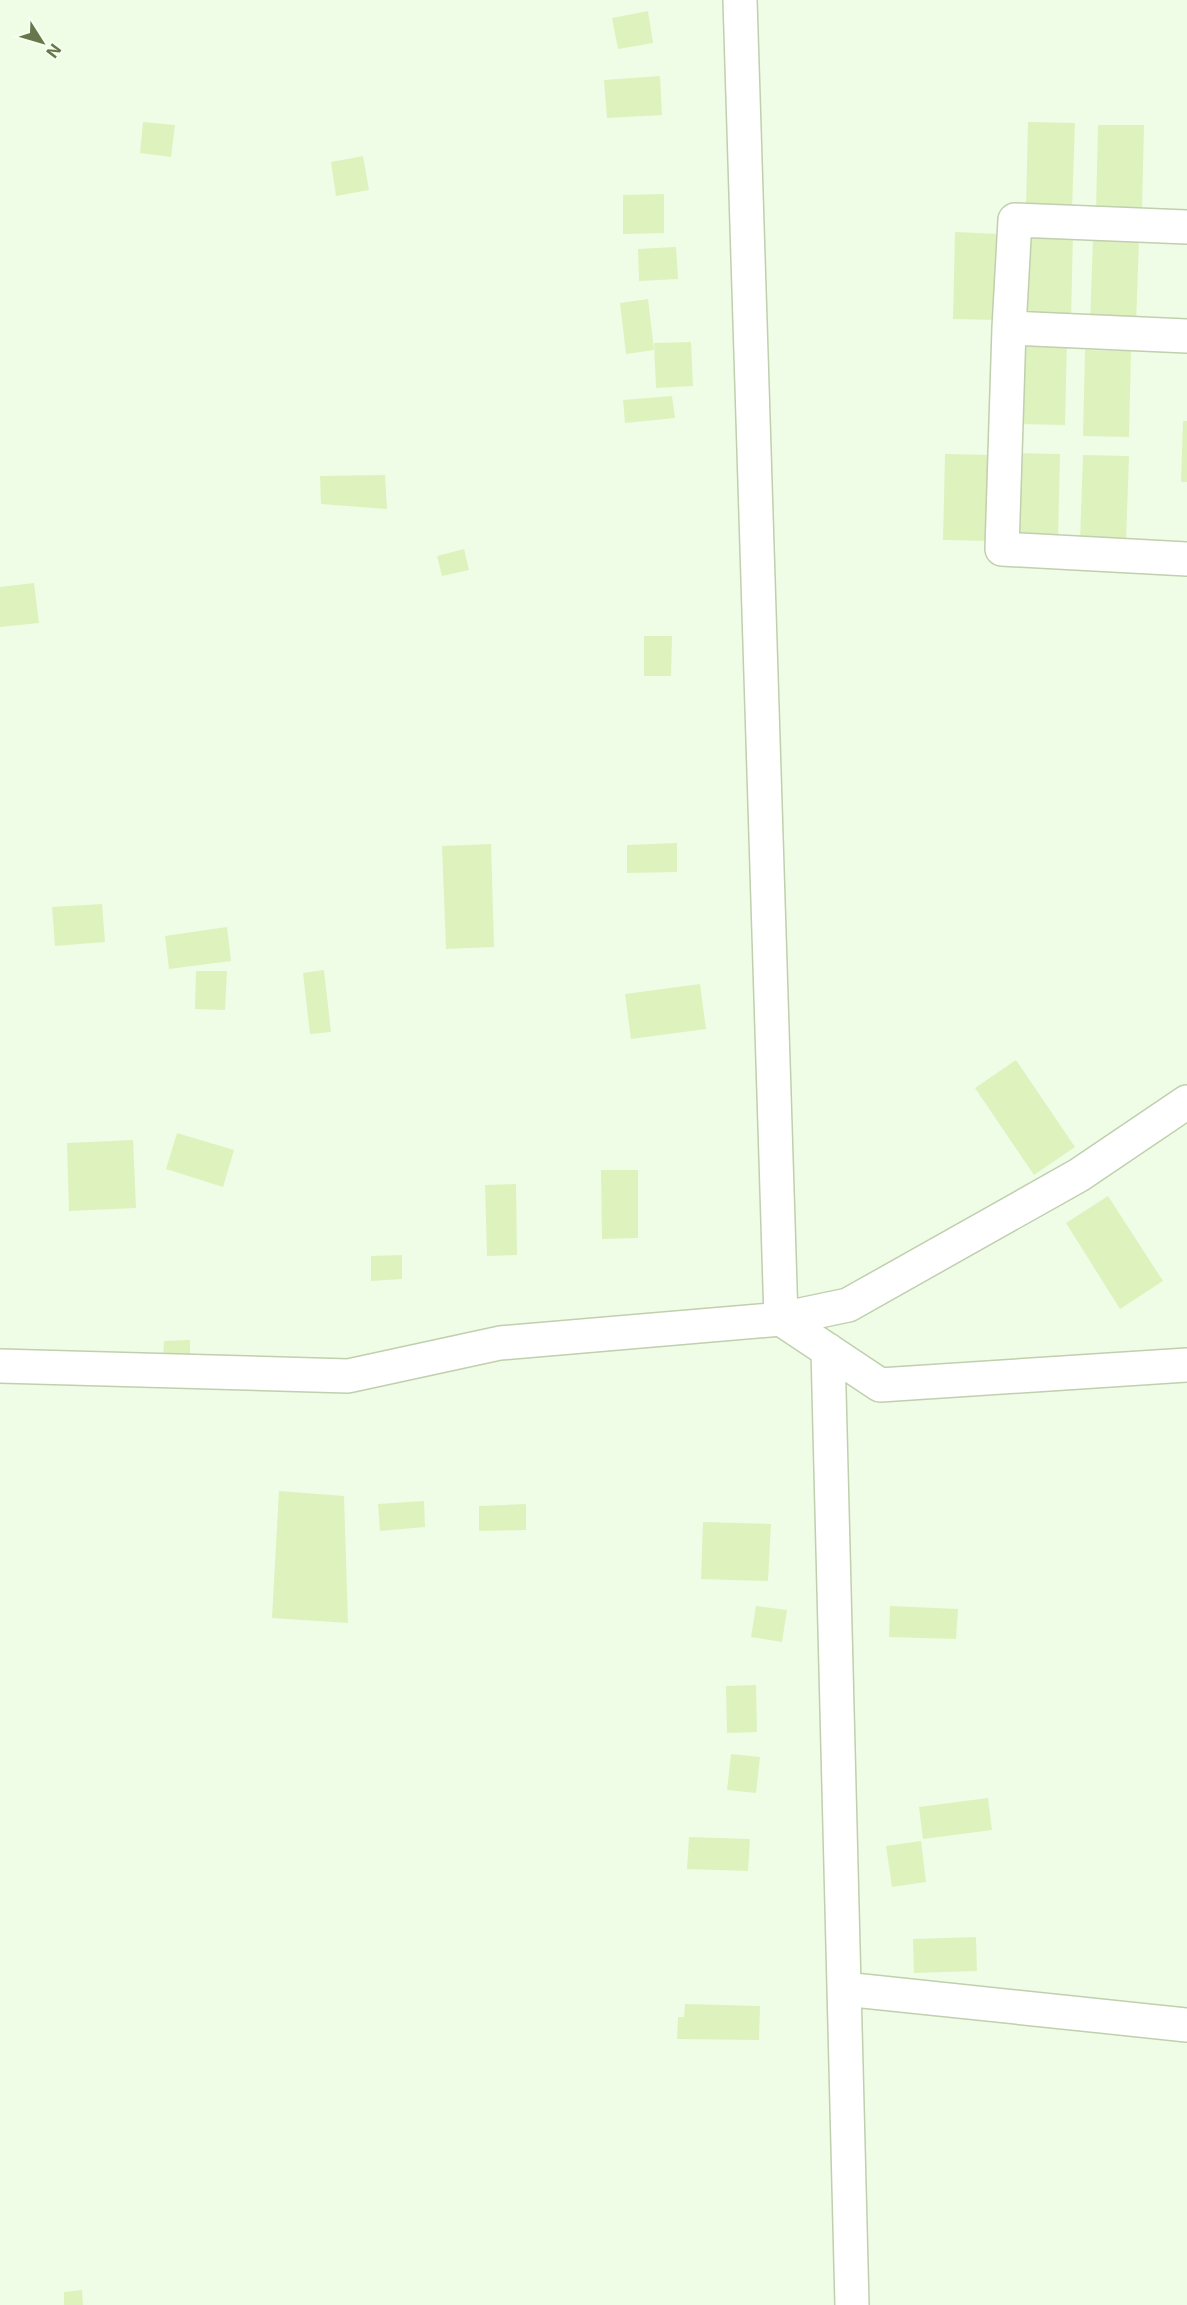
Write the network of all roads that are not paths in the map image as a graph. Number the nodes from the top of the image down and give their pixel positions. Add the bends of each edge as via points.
1 (740, 0) edge
2 (1187, 227) edge
3 (1009, 328) junction
4 (1187, 336) edge
5 (1187, 559) edge
6 (1187, 1102) edge
7 (782, 1319) junction
8 (828, 1350) junction
9 (1187, 1365) edge
10 (0, 1366) edge
11 (844, 1989) junction
12 (1187, 2025) edge
13 (852, 2305) edge

1 - 7 street
2 - 3 street via 1015,220
3 - 4 street
3 - 5 street via 1002,549
6 - 7 street via 1078,1175 848,1305
7 - 8 street
7 - 10 street via 500,1343 348,1376
8 - 9 street via 880,1385
8 - 11 street
11 - 12 street
11 - 13 street

